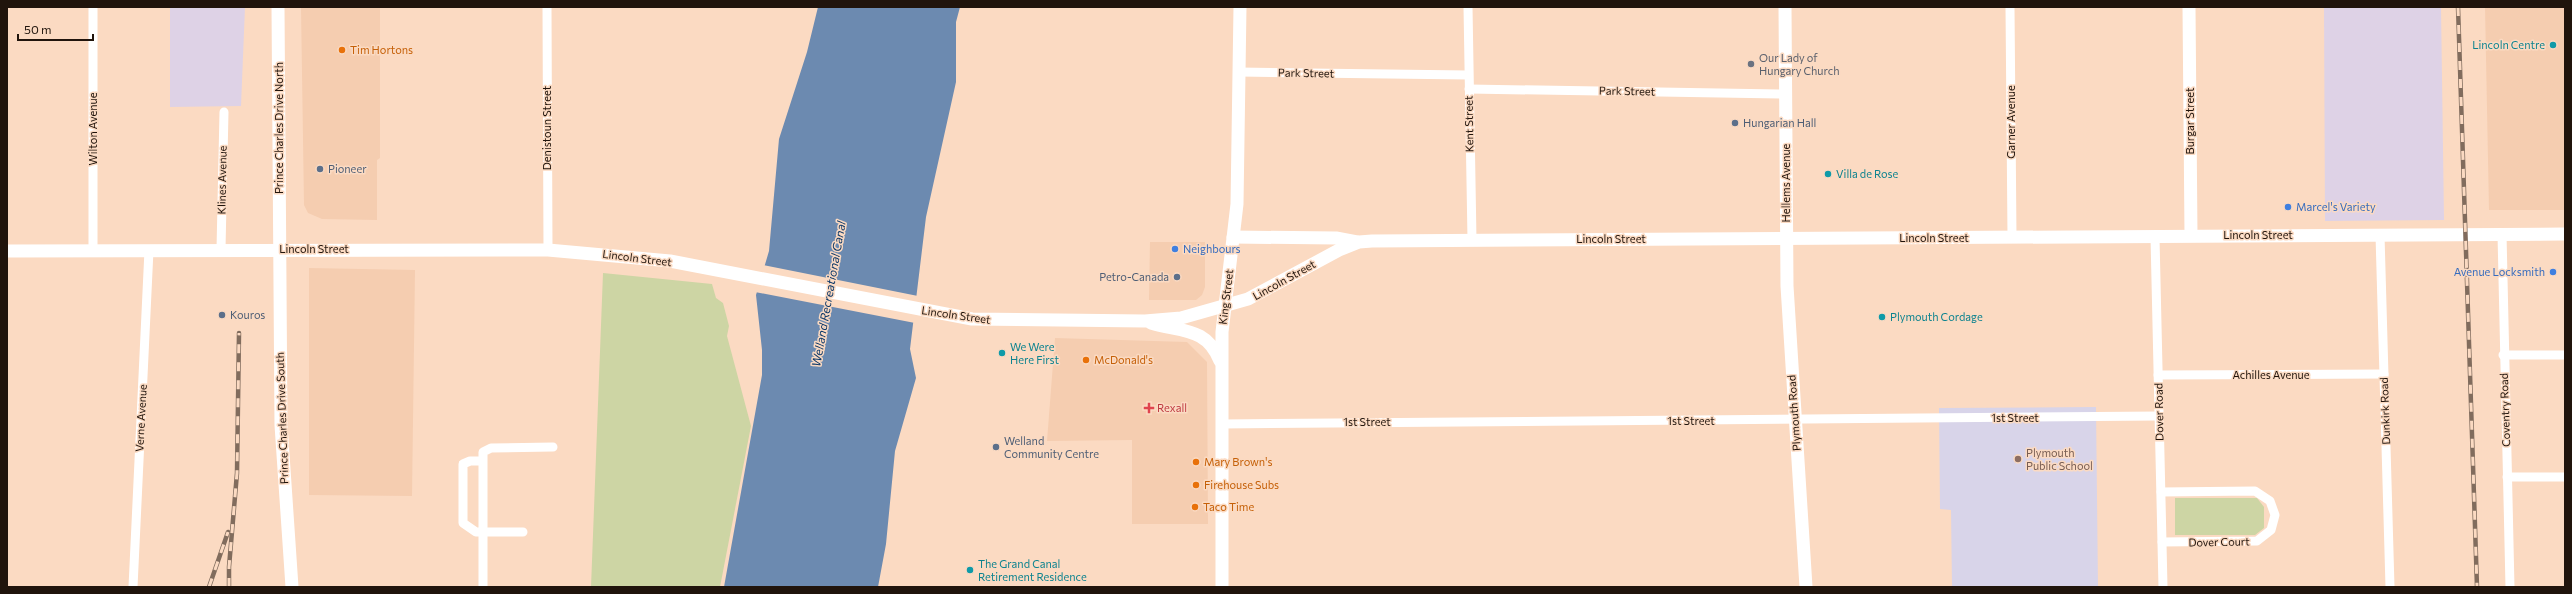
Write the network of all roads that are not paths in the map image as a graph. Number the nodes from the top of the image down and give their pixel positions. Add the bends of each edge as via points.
1 (94, 7) edge
2 (278, 7) edge
3 (547, 7) edge
4 (1240, 7) edge
5 (1468, 7) edge
6 (1785, 7) edge
7 (2010, 7) edge
8 (2189, 7) edge
9 (1239, 72) junction
10 (1468, 76) junction
11 (1469, 89) junction
12 (1785, 94) junction
13 (224, 112) dead end
14 (2502, 234) junction
15 (2565, 234) edge
16 (2190, 235) junction
17 (2380, 235) junction
18 (2155, 236) junction
19 (1233, 237) junction
20 (2012, 237) junction
21 (1786, 239) junction
22 (1472, 240) junction
23 (1359, 242) junction
24 (220, 249) junction
25 (280, 249) junction
26 (93, 250) junction
27 (149, 250) junction
28 (548, 250) junction
29 (7, 251) edge
30 (1224, 306) junction
31 (1145, 321) junction
32 (2503, 355) junction
33 (2565, 355) edge
34 (1222, 366) junction
35 (2384, 374) junction
36 (2158, 375) junction
37 (2159, 416) junction
38 (1795, 420) junction
39 (1222, 424) junction
40 (553, 447) dead end
41 (482, 460) junction
42 (2507, 477) junction
43 (2565, 477) edge
44 (2161, 492) junction
45 (483, 532) junction
46 (522, 532) dead end
47 (2162, 542) junction
48 (133, 587) edge
49 (292, 587) edge
50 (483, 587) edge
51 (1222, 587) edge
52 (1806, 587) edge
53 (2163, 587) edge
54 (2390, 587) edge
55 (2510, 587) edge

1 - 26 street, Wilton Avenue
2 - 25 main road, Prince Charles Drive North
3 - 28 street, Denistoun Street
4 - 9 main road, King Street
5 - 10 street, Kent Street
6 - 12 main road, Hellems Avenue
7 - 20 street, Garner Avenue
8 - 16 main road, Burgar Street
9 - 10 street, Park Street
9 - 19 main road, King Street via 1237,204
10 - 11 street, Kent Street
11 - 12 street, Park Street
11 - 22 street, Kent Street
12 - 21 main road, Hellems Avenue
13 - 24 street, Klines Avenue
14 - 15 main road, Lincoln Street
14 - 17 main road, Lincoln Street
14 - 32 street, Coventry Road
16 - 17 main road, Lincoln Street
16 - 18 main road, Lincoln Street
17 - 35 street, Dunkirk Road
18 - 20 main road, Lincoln Street
18 - 36 street, Dover Road
19 - 23 main road via 1336,238
19 - 30 main road, King Street
20 - 21 main road, Lincoln Street
21 - 22 main road, Lincoln Street
21 - 38 main road, Plymouth Road
22 - 23 main road, Lincoln Street
23 - 30 main road, Lincoln Street via 1339,250 1248,299
24 - 25 main road, Lincoln Street
24 - 27 main road, Lincoln Street
25 - 28 main road, Lincoln Street
25 - 49 main road, Prince Charles Drive South via 281,425
26 - 27 main road, Lincoln Street
26 - 29 main road, Lincoln Street
27 - 48 street, Verne Avenue
28 - 31 main road, Lincoln Street via 650,258 930,312 1005,321
30 - 31 main road, Lincoln Street via 1181,318
30 - 34 main road, King Street
31 - 34 main road via 1200,335 1213,346
32 - 33 street
32 - 42 street, Coventry Road
34 - 39 main road, King Street
35 - 36 street, Achilles Avenue
35 - 54 street, Dunkirk Road
36 - 37 street, Dover Road
37 - 38 street, 1st Street
37 - 44 street, Dover Road
38 - 39 street, 1st Street
38 - 52 main road, Plymouth Road
39 - 51 main road, King Street
40 - 41 street via 489,448 483,452
41 - 45 street
41 - 45 street via 470,460 463,464 462,516 465,527
42 - 43 street
42 - 55 street, Coventry Road
44 - 47 street, Dover Road
44 - 47 street, Dover Court via 2255,491 2270,501 2275,515 2270,532 2257,541
45 - 46 street
45 - 50 street
47 - 53 street, Dover Road

